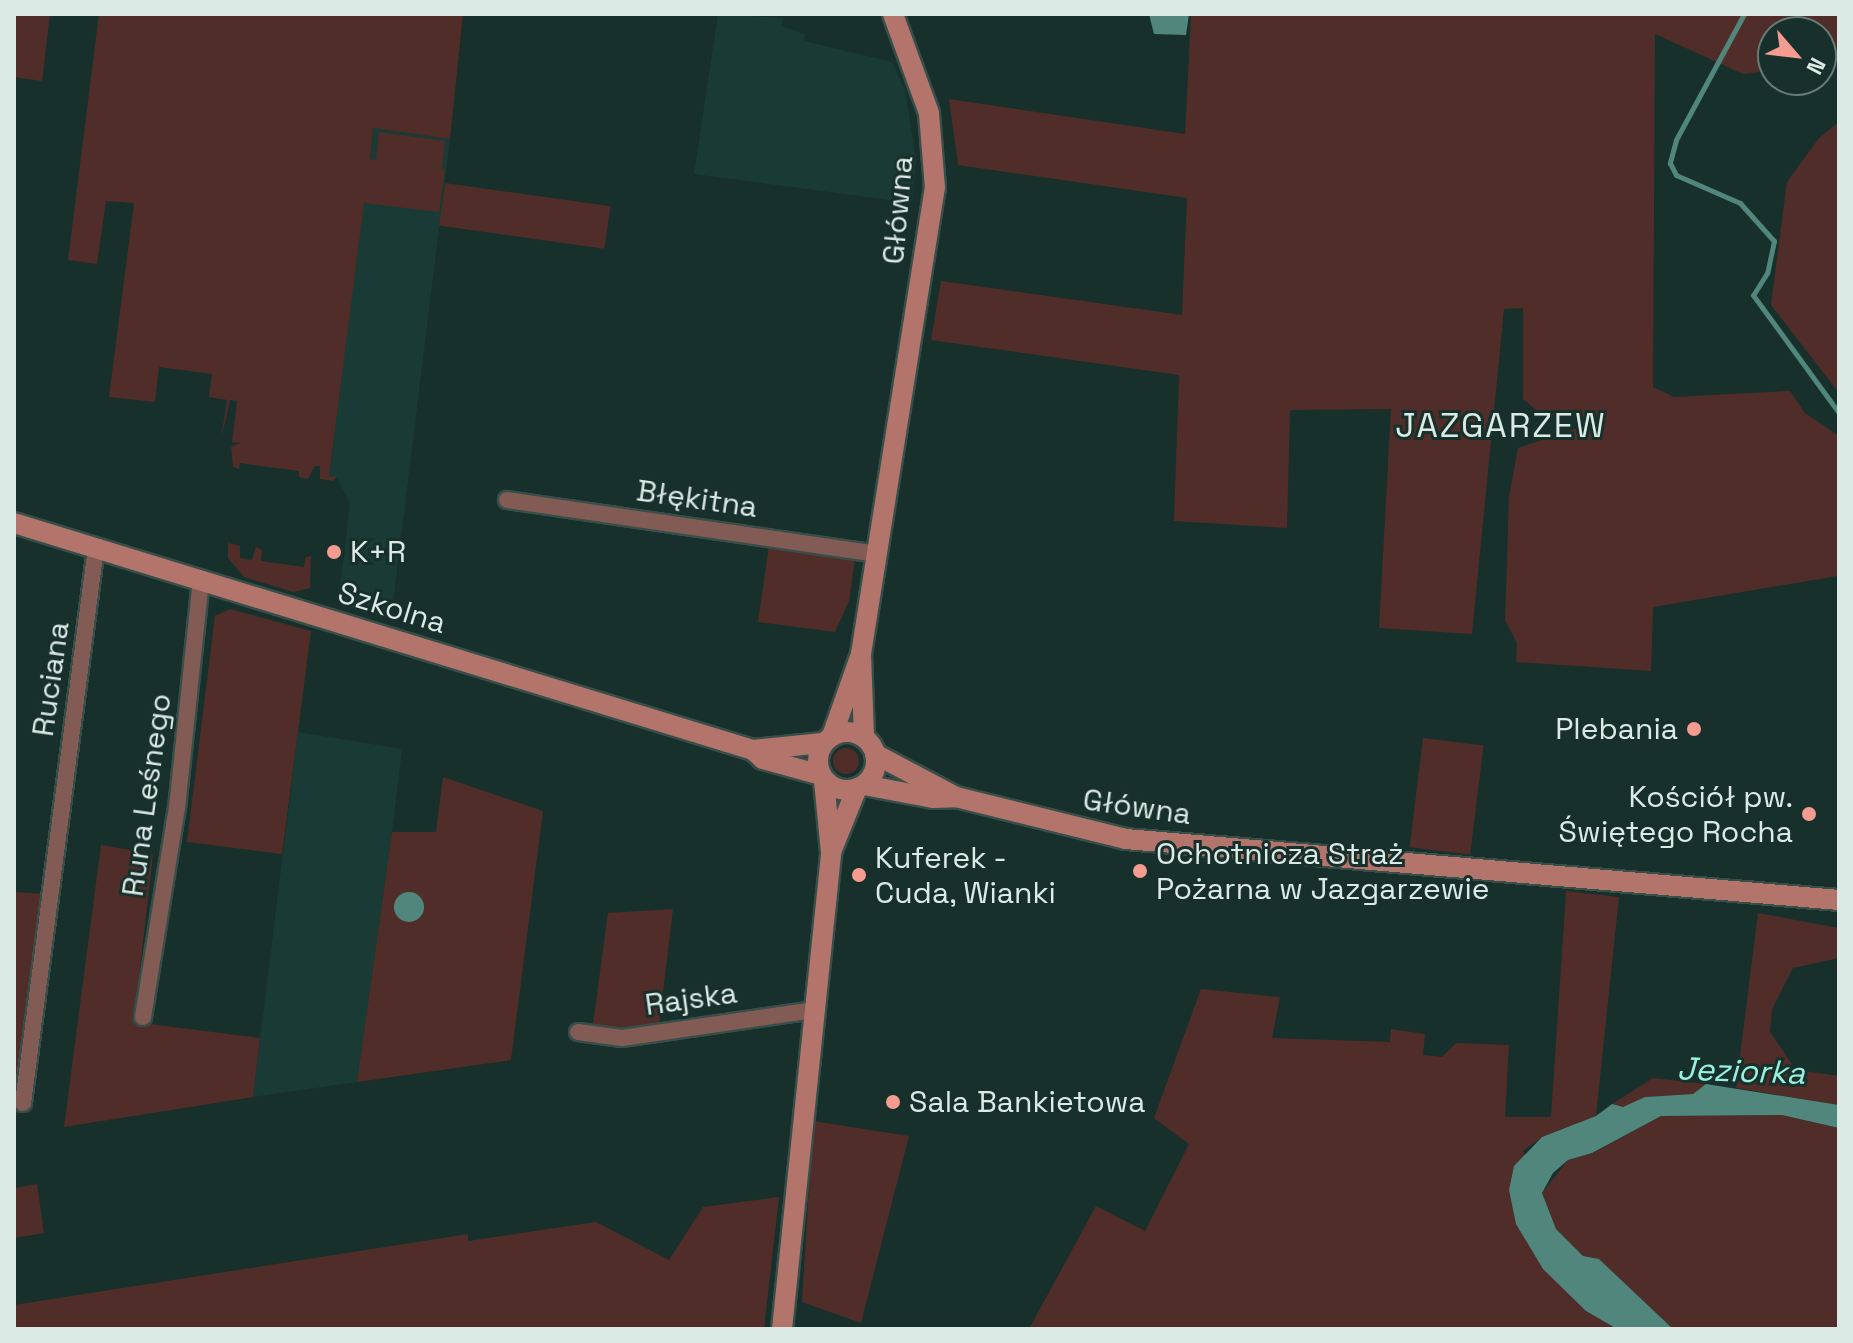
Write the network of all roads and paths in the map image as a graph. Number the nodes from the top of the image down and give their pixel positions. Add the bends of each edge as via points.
1 (893, 14) edge
2 (507, 500) dead end
3 (14, 523) edge
4 (96, 548) junction
5 (878, 554) junction
6 (201, 580) junction
7 (861, 654) junction
8 (828, 739) junction
9 (869, 746) junction
10 (753, 750) junction
11 (823, 778) junction
12 (860, 786) junction
13 (956, 797) junction
14 (831, 852) junction
15 (1839, 900) edge
16 (813, 1010) junction
17 (143, 1017) dead end
18 (578, 1032) dead end
19 (23, 1103) dead end
20 (782, 1329) edge

1 - 5 street, Główna via 926,99 936,173
2 - 5 street, Błękitna
3 - 4 street, Szkolna
4 - 6 street, Szkolna
4 - 19 street, Ruciana
5 - 7 street, Główna
6 - 10 street, Szkolna
6 - 17 street, Runa Leśnego via 177,808
7 - 8 street, Główna
7 - 9 street, Główna
8 - 9 street via 845,732
8 - 10 street, Szkolna
8 - 11 street via 817,759
9 - 12 street via 875,768
9 - 13 street, Główna
10 - 11 street, Szkolna via 763,759
11 - 12 street via 839,789
11 - 14 street
12 - 13 street, Główna
12 - 14 street
13 - 15 street, Główna via 1128,840
14 - 16 street
16 - 18 street, Rajska via 622,1038
16 - 20 street

